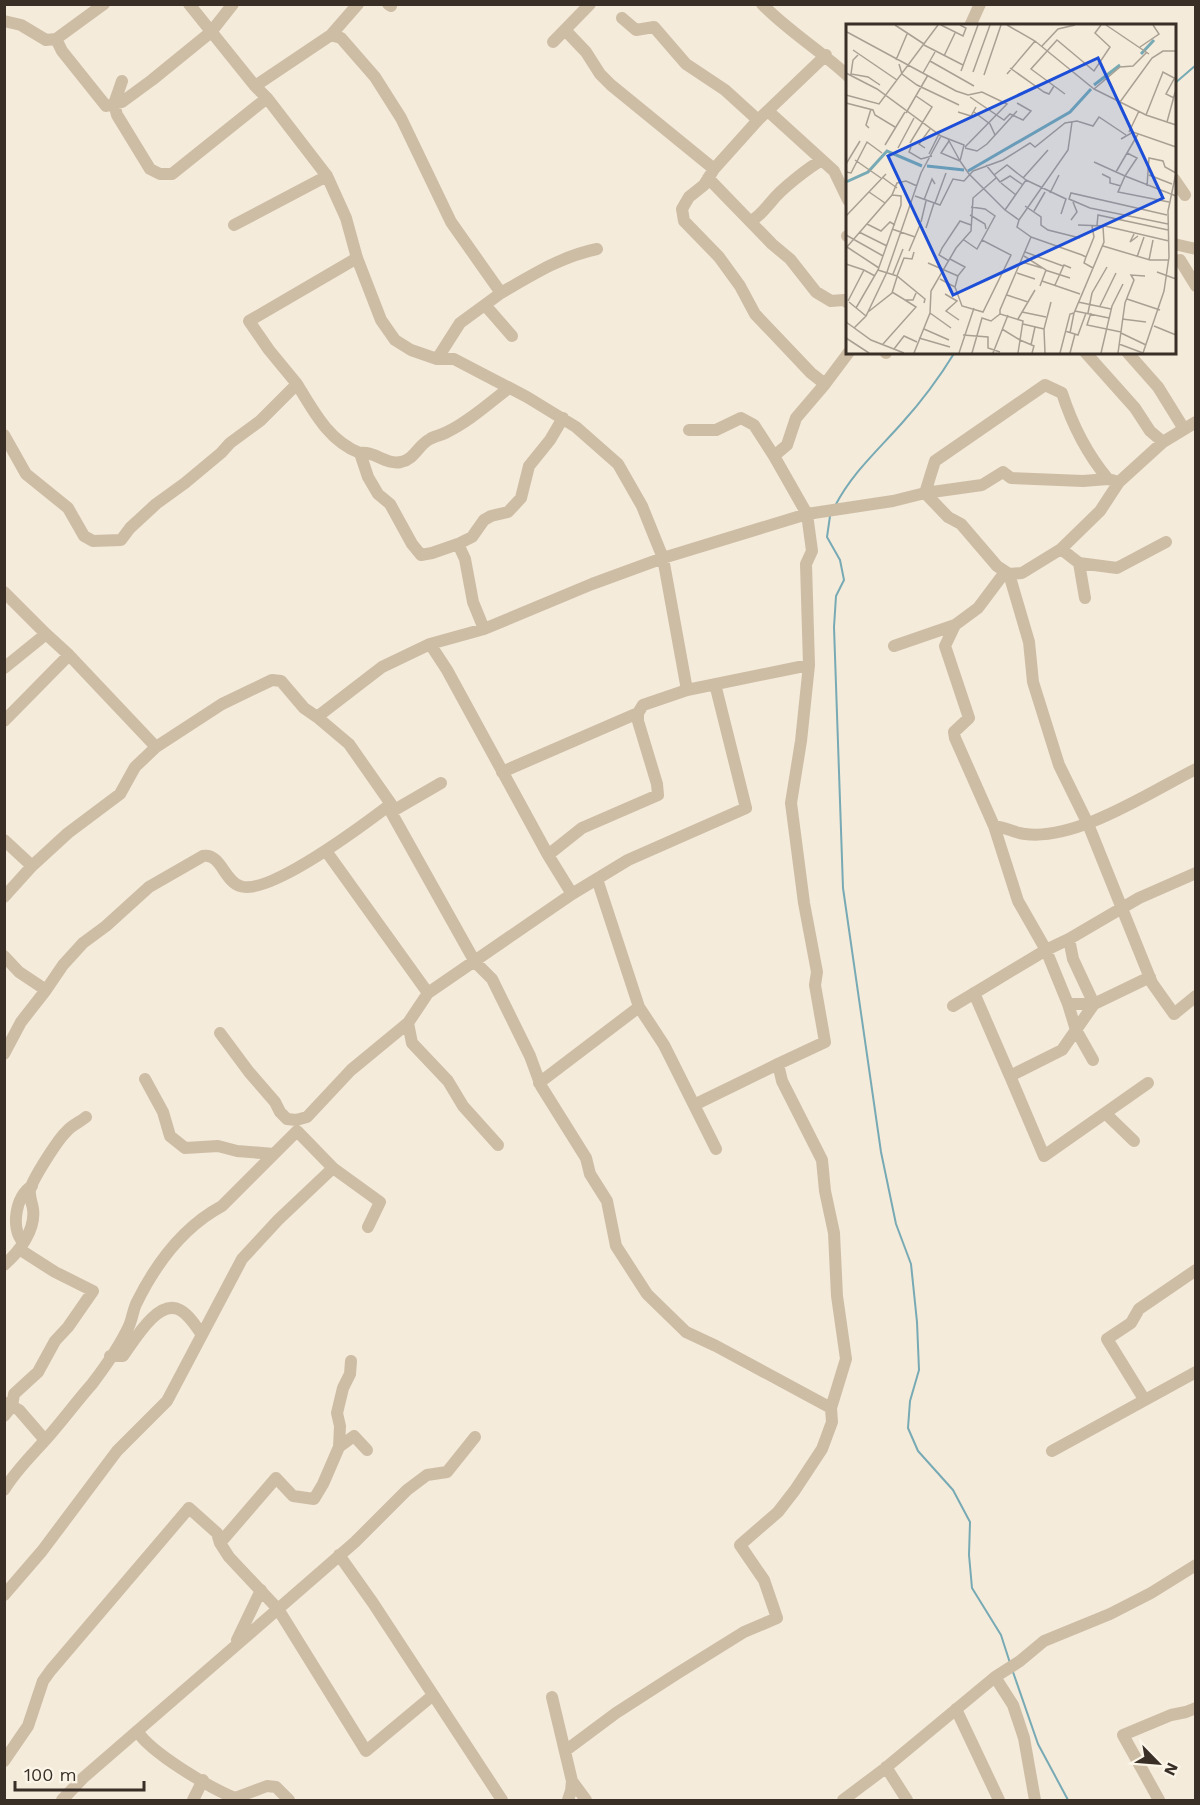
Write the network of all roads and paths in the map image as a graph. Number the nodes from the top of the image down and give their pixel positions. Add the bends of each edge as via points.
1 (189, 4) edge
2 (233, 4) edge
3 (358, 4) edge
4 (590, 4) edge
5 (762, 4) edge
6 (980, 4) edge
7 (96, 7) edge
8 (622, 18) dead end
9 (4, 21) edge
10 (971, 24) edge
11 (565, 30) junction
12 (211, 32) junction
13 (331, 35) junction
14 (56, 39) junction
15 (553, 42) dead end
16 (826, 55) junction
17 (846, 74) edge
18 (122, 81) dead end
19 (255, 86) junction
20 (267, 98) junction
21 (114, 104) junction
22 (763, 115) junction
23 (822, 160) junction
24 (711, 174) junction
25 (327, 176) junction
26 (1176, 182) edge
27 (1185, 195) dead end
28 (846, 196) edge
29 (751, 221) junction
30 (234, 225) dead end
31 (1176, 244) edge
32 (597, 249) dead end
33 (1196, 249) edge
34 (357, 258) junction
35 (1176, 261) edge
36 (1196, 286) edge
37 (501, 293) junction
38 (846, 302) edge
39 (485, 305) junction
40 (512, 336) dead end
41 (848, 354) edge
42 (1087, 354) edge
43 (1129, 354) edge
44 (437, 359) junction
45 (297, 384) junction
46 (825, 384) junction
47 (509, 388) junction
48 (563, 418) junction
49 (1196, 422) edge
50 (1184, 429) junction
51 (688, 430) dead end
52 (4, 435) edge
53 (1163, 442) junction
54 (360, 453) junction
55 (774, 456) junction
56 (1114, 481) junction
57 (925, 493) junction
58 (807, 514) junction
59 (1166, 542) dead end
60 (458, 544) junction
61 (1061, 549) junction
62 (663, 558) junction
63 (1079, 563) junction
64 (1007, 573) junction
65 (6, 596) edge
66 (1085, 598) dead end
67 (955, 625) junction
68 (484, 629) junction
69 (46, 634) junction
70 (430, 644) junction
71 (894, 646) dead end
72 (69, 655) junction
73 (809, 665) junction
74 (4, 668) edge
75 (715, 684) junction
76 (687, 690) junction
77 (638, 713) junction
78 (317, 717) junction
79 (4, 721) edge
80 (156, 747) junction
81 (1196, 769) edge
82 (502, 772) junction
83 (441, 783) dead end
84 (391, 808) junction
85 (1088, 824) junction
86 (994, 826) junction
87 (7, 845) edge
88 (326, 851) junction
89 (548, 855) junction
90 (32, 866) junction
91 (1196, 873) edge
92 (597, 879) junction
93 (572, 894) junction
94 (4, 897) edge
95 (1121, 908) junction
96 (1069, 939) junction
97 (1046, 950) junction
98 (4, 956) edge
99 (475, 962) junction
100 (1150, 977) junction
101 (46, 990) junction
102 (428, 993) junction
103 (974, 993) junction
104 (1196, 996) edge
105 (1068, 1004) junction
106 (1094, 1004) junction
107 (953, 1006) dead end
108 (639, 1007) junction
109 (408, 1023) junction
110 (1076, 1030) junction
111 (220, 1033) dead end
112 (4, 1054) edge
113 (1093, 1060) dead end
114 (778, 1064) junction
115 (1010, 1076) junction
116 (145, 1079) dead end
117 (539, 1083) junction
118 (1148, 1083) dead end
119 (694, 1105) junction
120 (1105, 1113) junction
121 (86, 1117) dead end
122 (297, 1126) junction
123 (1134, 1141) dead end
124 (498, 1145) dead end
125 (716, 1149) dead end
126 (274, 1154) junction
127 (333, 1168) junction
128 (33, 1185) junction
129 (33, 1209) junction
130 (11, 1214) edge
131 (368, 1227) dead end
132 (21, 1246) junction
133 (4, 1265) edge
134 (1196, 1270) edge
135 (152, 1302) junction
136 (128, 1326) junction
137 (140, 1332) junction
138 (202, 1335) junction
139 (110, 1356) junction
140 (351, 1361) dead end
141 (1196, 1372) edge
142 (1144, 1399) junction
143 (7, 1408) edge
144 (831, 1408) junction
145 (475, 1437) dead end
146 (45, 1440) junction
147 (339, 1447) junction
148 (367, 1450) dead end
149 (1052, 1451) dead end
150 (4, 1490) edge
151 (220, 1543) junction
152 (339, 1555) junction
153 (1196, 1565) edge
154 (261, 1590) junction
155 (4, 1595) edge
156 (278, 1609) junction
157 (234, 1646) junction
158 (995, 1677) junction
159 (432, 1696) junction
160 (552, 1697) dead end
161 (1196, 1708) edge
162 (956, 1709) junction
163 (137, 1731) junction
164 (565, 1751) junction
165 (4, 1761) edge
166 (886, 1767) junction
167 (203, 1780) junction
168 (572, 1781) junction
169 (63, 1800) edge
170 (193, 1800) edge
171 (289, 1800) edge
172 (502, 1800) edge
173 (568, 1800) edge
174 (585, 1800) edge
175 (843, 1800) edge
176 (907, 1800) edge
177 (999, 1800) edge
178 (1035, 1800) edge
179 (1159, 1800) edge

1 - 12 street
2 - 12 street
3 - 13 street
4 - 11 street
5 - 16 street
6 - 10 street
7 - 14 street
8 - 22 street via 636,30 654,27 686,64
9 - 14 street via 21,25 46,40
11 - 15 street
11 - 24 street via 611,85
12 - 19 street
12 - 21 street via 122,102
13 - 19 street
13 - 37 street via 341,38 375,77 401,118 451,222
14 - 21 street via 106,106
16 - 17 street
16 - 22 street
18 - 21 street
19 - 20 street
20 - 21 street via 172,174 150,169
20 - 25 street
22 - 23 street
22 - 24 street
23 - 28 street via 834,171
23 - 29 street
24 - 29 street
24 - 46 street via 704,185 688,196 682,209 684,220 719,257 755,314
25 - 30 street
25 - 34 street via 346,218
26 - 27 street
29 - 38 street via 790,259 816,292 831,301
31 - 33 street
32 - 37 street via 578,252
34 - 44 street via 381,320 395,340
34 - 45 street via 249,321
35 - 36 street via 1180,260
37 - 39 street
39 - 40 street
39 - 44 street via 460,323
41 - 46 street
42 - 53 street
43 - 50 street via 1158,387
44 - 47 street via 454,360
45 - 52 street via 260,421 156,504 121,540 93,541 84,536 68,508 26,474
45 - 54 street via 326,428 345,447
46 - 55 street via 796,418 787,445
47 - 48 street
47 - 54 street via 471,417 430,438 413,456 401,462
48 - 60 street via 529,466 521,498 508,512 484,520 472,537
48 - 62 street via 618,464 642,506
49 - 50 street
50 - 53 street
51 - 55 street via 716,430 741,418 754,425
53 - 56 street
54 - 60 street via 378,494 390,504 421,555
55 - 58 street
56 - 57 street via 1011,478 1003,472 982,485
56 - 57 street via 1079,435 1062,393 1046,385 935,461
56 - 61 street via 1100,511
57 - 58 street
57 - 64 street
58 - 62 street
58 - 73 street via 812,551 806,564
59 - 63 street via 1117,568
60 - 68 street
61 - 63 street
61 - 64 street via 1022,573
62 - 68 street
62 - 76 street
63 - 66 street
64 - 67 street via 978,608
64 - 85 street via 1029,642 1032,682 1041,714 1059,765
65 - 69 street
67 - 71 street
67 - 86 street via 945,646 969,718 954,732 955,738
68 - 70 street
69 - 72 street
69 - 74 street
70 - 78 street via 382,667
70 - 82 street
72 - 79 street
72 - 80 street
73 - 75 street
73 - 114 street via 791,803 825,1042
75 - 76 street
75 - 92 street via 746,808 628,860
76 - 77 street via 643,705
77 - 82 street
77 - 89 street via 658,795 582,828
78 - 80 street via 281,681 273,680 222,704
78 - 84 street via 349,744
80 - 90 street via 135,767 120,794
81 - 85 street
82 - 89 street
83 - 84 street
84 - 88 street
84 - 99 street
85 - 86 street via 1033,834
85 - 95 street
86 - 97 street via 1018,901
87 - 90 street
88 - 101 street via 249,887 231,881 214,858 203,856 149,887 83,944
88 - 102 street
89 - 93 street
90 - 94 street
91 - 95 street
92 - 93 street
92 - 108 street
93 - 99 street
95 - 96 street
95 - 100 street
96 - 97 street
96 - 106 street via 1073,959
97 - 103 street
97 - 105 street
98 - 101 street
99 - 102 street
99 - 117 street via 492,979
100 - 104 street via 1174,1014
100 - 106 street
101 - 112 street via 12,1035
102 - 109 street
103 - 107 street
103 - 115 street
105 - 106 street
105 - 110 street
106 - 110 street
108 - 117 street
108 - 119 street via 664,1045
109 - 122 street via 351,1070
109 - 124 street via 412,1043
110 - 113 street
110 - 115 street via 1062,1050
111 - 122 street via 280,1112
114 - 119 street
114 - 144 street via 782,1081 822,1160 834,1233 846,1359
115 - 120 street via 1044,1156
116 - 126 street via 163,1112 170,1136 185,1148 218,1146
117 - 144 street via 586,1158 590,1174 607,1201 616,1246 647,1294 686,1332
118 - 120 street
119 - 125 street
120 - 123 street
121 - 128 street via 67,1130 54,1146
122 - 126 street
122 - 127 street
126 - 135 street via 222,1206 184,1234 155,1269
127 - 131 street via 380,1202
127 - 138 street via 242,1259
128 - 129 street
128 - 130 street via 24,1190
129 - 130 street
129 - 132 street via 33,1224
130 - 132 street
132 - 133 street
132 - 143 street via 55,1272 93,1291 55,1341 38,1372 14,1394
134 - 142 street via 1139,1309 1131,1323 1107,1339
135 - 136 street via 136,1305
135 - 137 street via 157,1313
135 - 138 street via 182,1311
136 - 137 street
136 - 139 street
137 - 139 street via 123,1356
138 - 155 street via 167,1401 117,1452
139 - 146 street
140 - 147 street via 337,1413
141 - 142 street
142 - 149 street
143 - 146 street via 32,1424
144 - 164 street via 831,1422 822,1449 795,1490 778,1512 740,1545 764,1581 777,1618 744,1632 678,1673
145 - 152 street via 447,1472 427,1475 407,1490
146 - 150 street
147 - 148 street via 354,1436
147 - 151 street via 314,1499 292,1496 276,1478
151 - 154 street
151 - 165 street via 217,1533 189,1508 51,1670 43,1681 28,1726
152 - 156 street
152 - 159 street
153 - 158 street via 1110,1614 1044,1641
154 - 156 street
154 - 157 street
156 - 157 street
156 - 159 street via 366,1751
157 - 163 street
158 - 162 street
158 - 178 street via 1013,1705 1024,1738
159 - 172 street
160 - 164 street
161 - 179 street via 1171,1714 1123,1735
162 - 166 street
162 - 177 street
163 - 167 street via 159,1753
163 - 169 street
164 - 168 street
166 - 175 street
166 - 176 street
167 - 170 street
167 - 171 street via 235,1798 267,1786 276,1787
168 - 173 street
168 - 174 street

